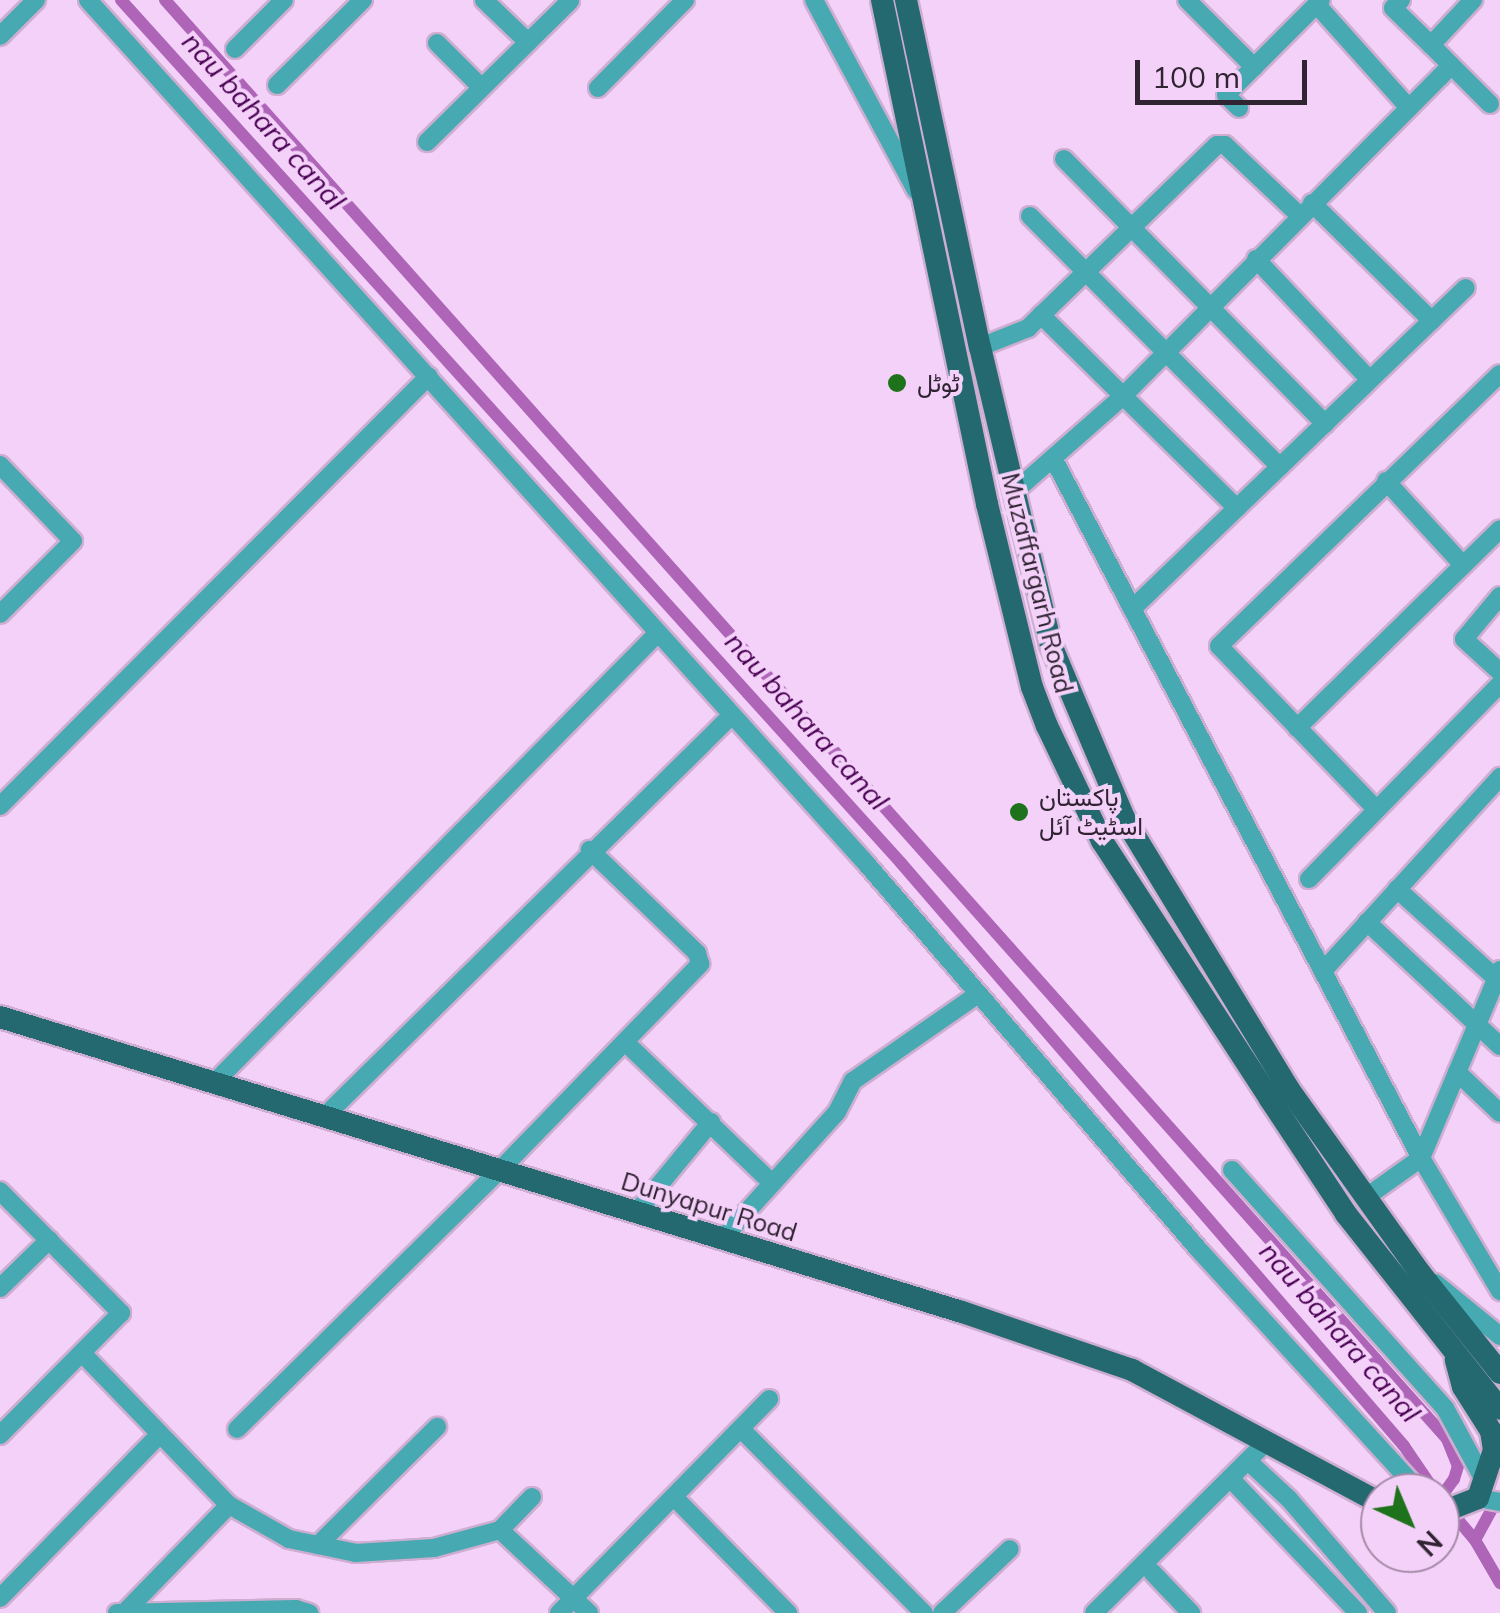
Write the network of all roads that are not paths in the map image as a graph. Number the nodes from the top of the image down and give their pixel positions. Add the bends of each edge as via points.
1 (36, 0) edge
2 (88, 0) edge
3 (284, 0) edge
4 (363, 0) edge
5 (484, 0) edge
6 (570, 0) edge
7 (685, 0) edge
8 (814, 0) edge
9 (882, 0) edge
10 (1187, 0) edge
11 (1401, 0) edge
12 (1473, 0) edge
13 (1319, 2) edge
14 (912, 4) edge
15 (0, 36) edge
16 (528, 42) junction
17 (437, 43) dead end
18 (1431, 45) junction
19 (236, 49) dead end
20 (1451, 65) junction
21 (1254, 67) junction
22 (277, 86) dead end
23 (481, 87) junction
24 (598, 88) dead end
25 (1490, 104) dead end
26 (1239, 108) dead end
27 (1408, 108) junction
28 (427, 142) dead end
29 (1064, 159) dead end
30 (923, 203) junction
31 (1306, 210) junction
32 (1030, 216) dead end
33 (1131, 224) junction
34 (1256, 259) junction
35 (1082, 272) junction
36 (1466, 288) dead end
37 (1207, 310) junction
38 (1041, 315) junction
39 (1432, 320) junction
40 (980, 348) junction
41 (1164, 352) junction
42 (428, 376) junction
43 (1499, 378) edge
44 (1370, 380) junction
45 (1121, 398) junction
46 (1325, 424) junction
47 (1053, 458) junction
48 (0, 465) edge
49 (1280, 466) junction
50 (1386, 481) junction
51 (1014, 492) junction
52 (1237, 508) junction
53 (1500, 529) edge
54 (1463, 566) junction
55 (1500, 596) edge
56 (1132, 609) junction
57 (0, 614) edge
58 (656, 635) junction
59 (1500, 672) edge
60 (1500, 684) edge
61 (730, 716) junction
62 (1297, 728) junction
63 (1500, 777) edge
64 (0, 806) edge
65 (1376, 809) junction
66 (590, 850) junction
67 (1309, 879) dead end
68 (1396, 889) junction
69 (1367, 922) junction
70 (1323, 971) junction
71 (1499, 977) edge
72 (978, 994) junction
73 (0, 1017) edge
74 (1477, 1025) junction
75 (625, 1042) junction
76 (1248, 1046) junction
77 (1500, 1046) edge
78 (1458, 1072) junction
79 (215, 1082) junction
80 (1500, 1112) edge
81 (325, 1116) junction
82 (711, 1122) junction
83 (1421, 1158) junction
84 (1232, 1170) dead end
85 (499, 1171) junction
86 (772, 1183) junction
87 (0, 1191) edge
88 (1365, 1198) junction
89 (636, 1213) junction
90 (722, 1239) junction
91 (48, 1240) junction
92 (1420, 1274) junction
93 (0, 1288) edge
94 (1500, 1292) edge
95 (1500, 1336) edge
96 (1453, 1348) junction
97 (82, 1353) junction
98 (1500, 1372) edge
99 (768, 1399) dead end
100 (1500, 1410) edge
101 (436, 1427) dead end
102 (237, 1429) dead end
103 (741, 1429) junction
104 (160, 1434) junction
105 (0, 1435) edge
106 (1266, 1442) junction
107 (1252, 1465) junction
108 (1402, 1473) edge
109 (1234, 1482) junction
110 (1360, 1492) edge
111 (1484, 1497) edge
112 (532, 1498) dead end
113 (674, 1498) junction
114 (229, 1505) junction
115 (1460, 1506) edge
116 (500, 1530) junction
117 (318, 1545) junction
118 (1010, 1549) dead end
119 (1152, 1572) junction
120 (0, 1598) edge
121 (566, 1606) edge
122 (124, 1612) edge
123 (117, 1613) edge
124 (309, 1613) edge
125 (589, 1613) edge
126 (788, 1613) edge
127 (924, 1613) edge
128 (942, 1613) edge
129 (1094, 1613) edge
130 (1111, 1613) edge
131 (1191, 1613) edge
132 (1358, 1613) edge
133 (1387, 1613) edge

1 - 15 street
2 - 42 street
3 - 19 street
4 - 22 street
5 - 16 street
6 - 16 street
7 - 24 street
8 - 30 street
9 - 30 main road, Muzaffargarh Road
10 - 21 street
11 - 18 street via 1393,8
12 - 18 street
13 - 21 street
13 - 27 street
14 - 40 main road, Muzaffargarh Road
16 - 23 street
17 - 23 street
18 - 20 street
20 - 25 street
20 - 27 street
21 - 26 street via 1226,95
23 - 28 street
27 - 31 street
29 - 33 street
30 - 76 main road, Muzaffargarh Road via 1032,687 1102,841
31 - 33 street via 1225,145 1216,145
31 - 34 street
31 - 39 street
32 - 35 street
33 - 35 street
33 - 37 street
34 - 37 street
34 - 44 street
35 - 38 street
35 - 41 street
36 - 39 street
37 - 41 street
37 - 46 street
38 - 40 street via 1028,328
38 - 45 street
39 - 44 street
40 - 51 main road, Muzaffargarh Road
41 - 45 street
41 - 49 street
42 - 58 street
42 - 64 street
43 - 50 street
44 - 46 street
45 - 47 street
45 - 52 street
46 - 49 street
47 - 51 street
47 - 56 street
48 - 57 street via 73,541
49 - 52 street
50 - 54 street
50 - 62 street via 1219,646
51 - 76 main road, Muzaffargarh Road via 1051,645 1124,818
52 - 56 street
53 - 54 street
54 - 62 street
55 - 59 street via 1464,638
56 - 70 street
58 - 61 street
58 - 79 street
60 - 65 street
61 - 66 street
61 - 72 street
62 - 65 street
63 - 68 street
65 - 67 street
66 - 75 street via 702,960
66 - 81 street
68 - 69 street
68 - 71 street
69 - 70 street
69 - 74 street
70 - 83 street
71 - 74 street
72 - 86 street via 853,1081 837,1112
72 - 108 street
73 - 79 main road, Dunyapur Road
74 - 77 street
74 - 78 street
75 - 82 street
75 - 85 street
76 - 88 main road, Muzaffargarh Road
76 - 96 main road, Muzaffargarh Road via 1346,1214
78 - 80 street
78 - 83 street
79 - 81 main road, Dunyapur Road
81 - 85 main road, Dunyapur Road
82 - 86 street
82 - 89 street
83 - 88 street
83 - 94 street
84 - 111 street via 1445,1408
85 - 89 main road, Dunyapur Road
85 - 102 street
86 - 90 street
87 - 91 street
88 - 92 main road, Muzaffargarh Road
89 - 90 main road, Dunyapur Road
90 - 106 main road, Dunyapur Road via 1132,1370
91 - 93 street
91 - 97 street via 121,1314
92 - 95 street
92 - 98 main road, Muzaffargarh Road
96 - 100 main road, Muzaffargarh Road
96 - 111 main road via 1463,1387 1494,1442
97 - 104 street
97 - 105 street
99 - 103 street
101 - 117 street
103 - 113 street
103 - 127 street
104 - 114 street
104 - 120 street
106 - 107 street
106 - 110 main road, Dunyapur Road
107 - 109 street
107 - 133 street
109 - 119 street
109 - 129 street
109 - 132 street
111 - 115 main road
112 - 116 street
113 - 121 street
113 - 126 street
114 - 117 street via 289,1538
114 - 122 street
116 - 117 street via 434,1548 356,1553
116 - 121 street
118 - 128 street
119 - 130 street
119 - 131 street
121 - 125 street
122 - 123 street
122 - 124 street

